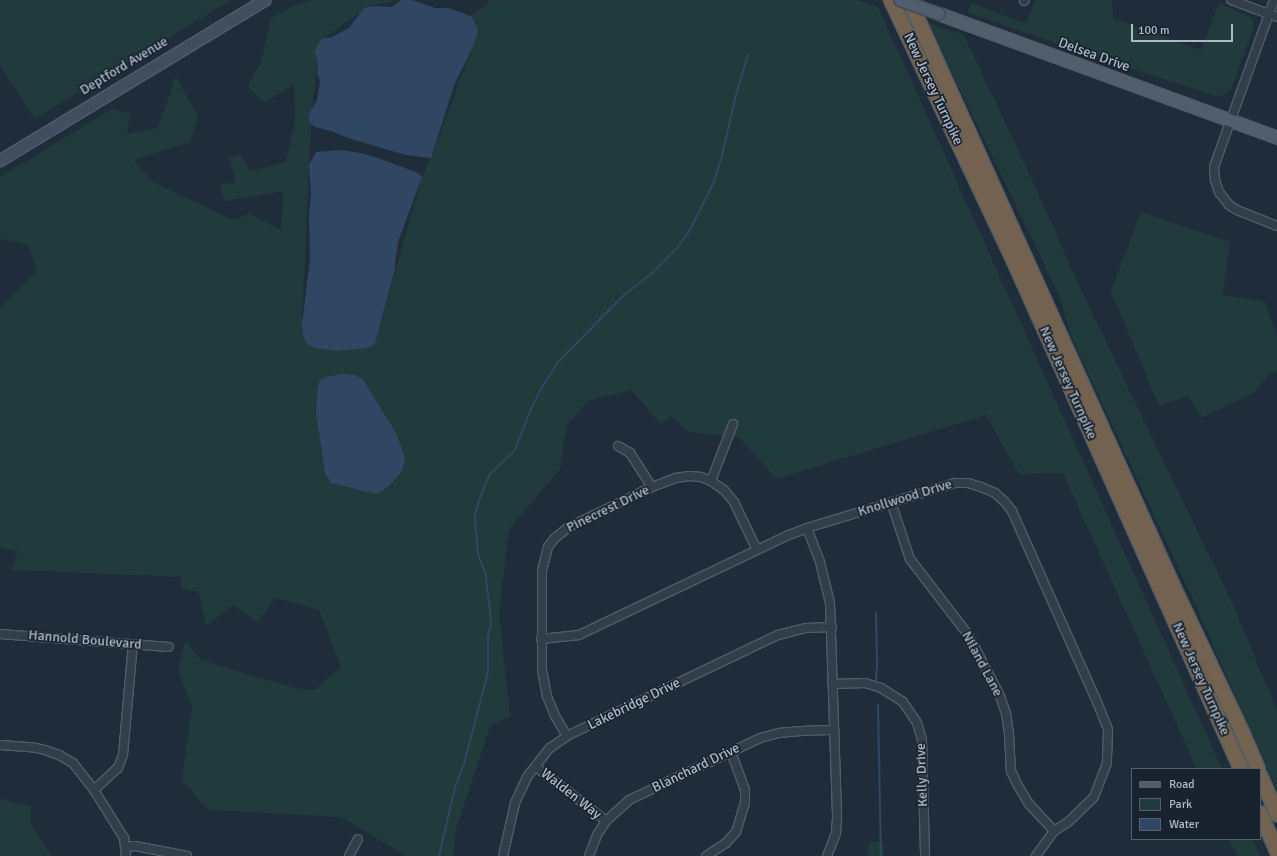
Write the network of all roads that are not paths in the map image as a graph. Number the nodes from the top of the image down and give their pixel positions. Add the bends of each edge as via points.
1 (264, 0) edge
2 (891, 0) edge
3 (900, 0) edge
4 (909, 0) edge
5 (1231, 0) edge
6 (1274, 0) edge
7 (1273, 16) edge
8 (1231, 121) junction
9 (1277, 138) edge
10 (0, 160) edge
11 (1277, 226) edge
12 (733, 424) dead end
13 (618, 446) dead end
14 (711, 481) junction
15 (652, 487) junction
16 (891, 502) junction
17 (807, 528) junction
18 (757, 550) junction
19 (832, 628) junction
20 (0, 634) edge
21 (542, 639) junction
22 (133, 644) junction
23 (170, 646) dead end
24 (833, 684) junction
25 (834, 730) junction
26 (567, 736) junction
27 (0, 745) edge
28 (732, 752) junction
29 (536, 767) junction
30 (1241, 768) edge
31 (1258, 768) edge
32 (1261, 777) edge
33 (94, 790) junction
34 (1261, 814) edge
35 (1277, 814) edge
36 (606, 821) junction
37 (1054, 832) junction
38 (358, 839) dead end
39 (126, 847) junction
40 (1277, 851) edge
41 (126, 856) edge
42 (187, 856) edge
43 (349, 856) edge
44 (503, 856) edge
45 (589, 856) edge
46 (706, 856) edge
47 (828, 856) edge
48 (925, 856) edge
49 (1036, 856) edge

1 - 10 street, Deptford Avenue
2 - 30 highway, New Jersey Turnpike via 1019,273
3 - 8 main road, Delsea Drive, bridge
4 - 31 highway, New Jersey Turnpike
5 - 7 street
6 - 7 street
7 - 8 street
8 - 9 main road, Delsea Drive
8 - 11 street via 1214,167 1219,192 1229,205 1237,210
12 - 14 street
13 - 15 street via 630,453
14 - 15 street, Pinecrest Drive via 689,476
14 - 18 street, Pinecrest Drive via 724,490 734,502
15 - 21 street, Pinecrest Drive via 567,528 548,547 542,571
16 - 17 street, Knollwood Drive
16 - 37 street, Niland Lane via 910,559 969,636 986,666 1006,713 1011,771 1029,804
16 - 37 street, Knollwood Drive via 955,483 968,483 995,493 1005,502 1020,527 1108,730 1107,763 1094,797
17 - 18 street, Knollwood Drive
17 - 19 street via 828,591
18 - 21 street, Knollwood Drive via 579,635
19 - 24 street
19 - 26 street, Lakebridge Drive via 806,628 778,635
20 - 22 street, Hannold Boulevard
21 - 26 street, Pinecrest Drive via 544,683 555,716
22 - 23 street, Hannold Boulevard
22 - 33 street via 123,755 118,768
24 - 25 street
24 - 48 street, Kelly Drive via 865,683 881,688 903,702 917,723 923,752
25 - 28 street, Blanchard Drive via 779,733 760,738
25 - 47 street via 837,818 836,832
26 - 29 street, Lakebridge Drive via 550,748
27 - 33 street via 31,747 59,755 73,763
28 - 36 street, Blanchard Drive via 629,800
28 - 46 street via 745,790 745,803 736,832 726,844
29 - 36 street, Walden Way
29 - 44 street, Lakebridge Drive via 527,777 514,803
32 - 35 highway
33 - 39 street via 124,838
34 - 40 highway
36 - 45 street, Blanchard Drive
37 - 49 street, Knollwood Drive
38 - 43 street
39 - 41 street
39 - 42 street via 135,846

